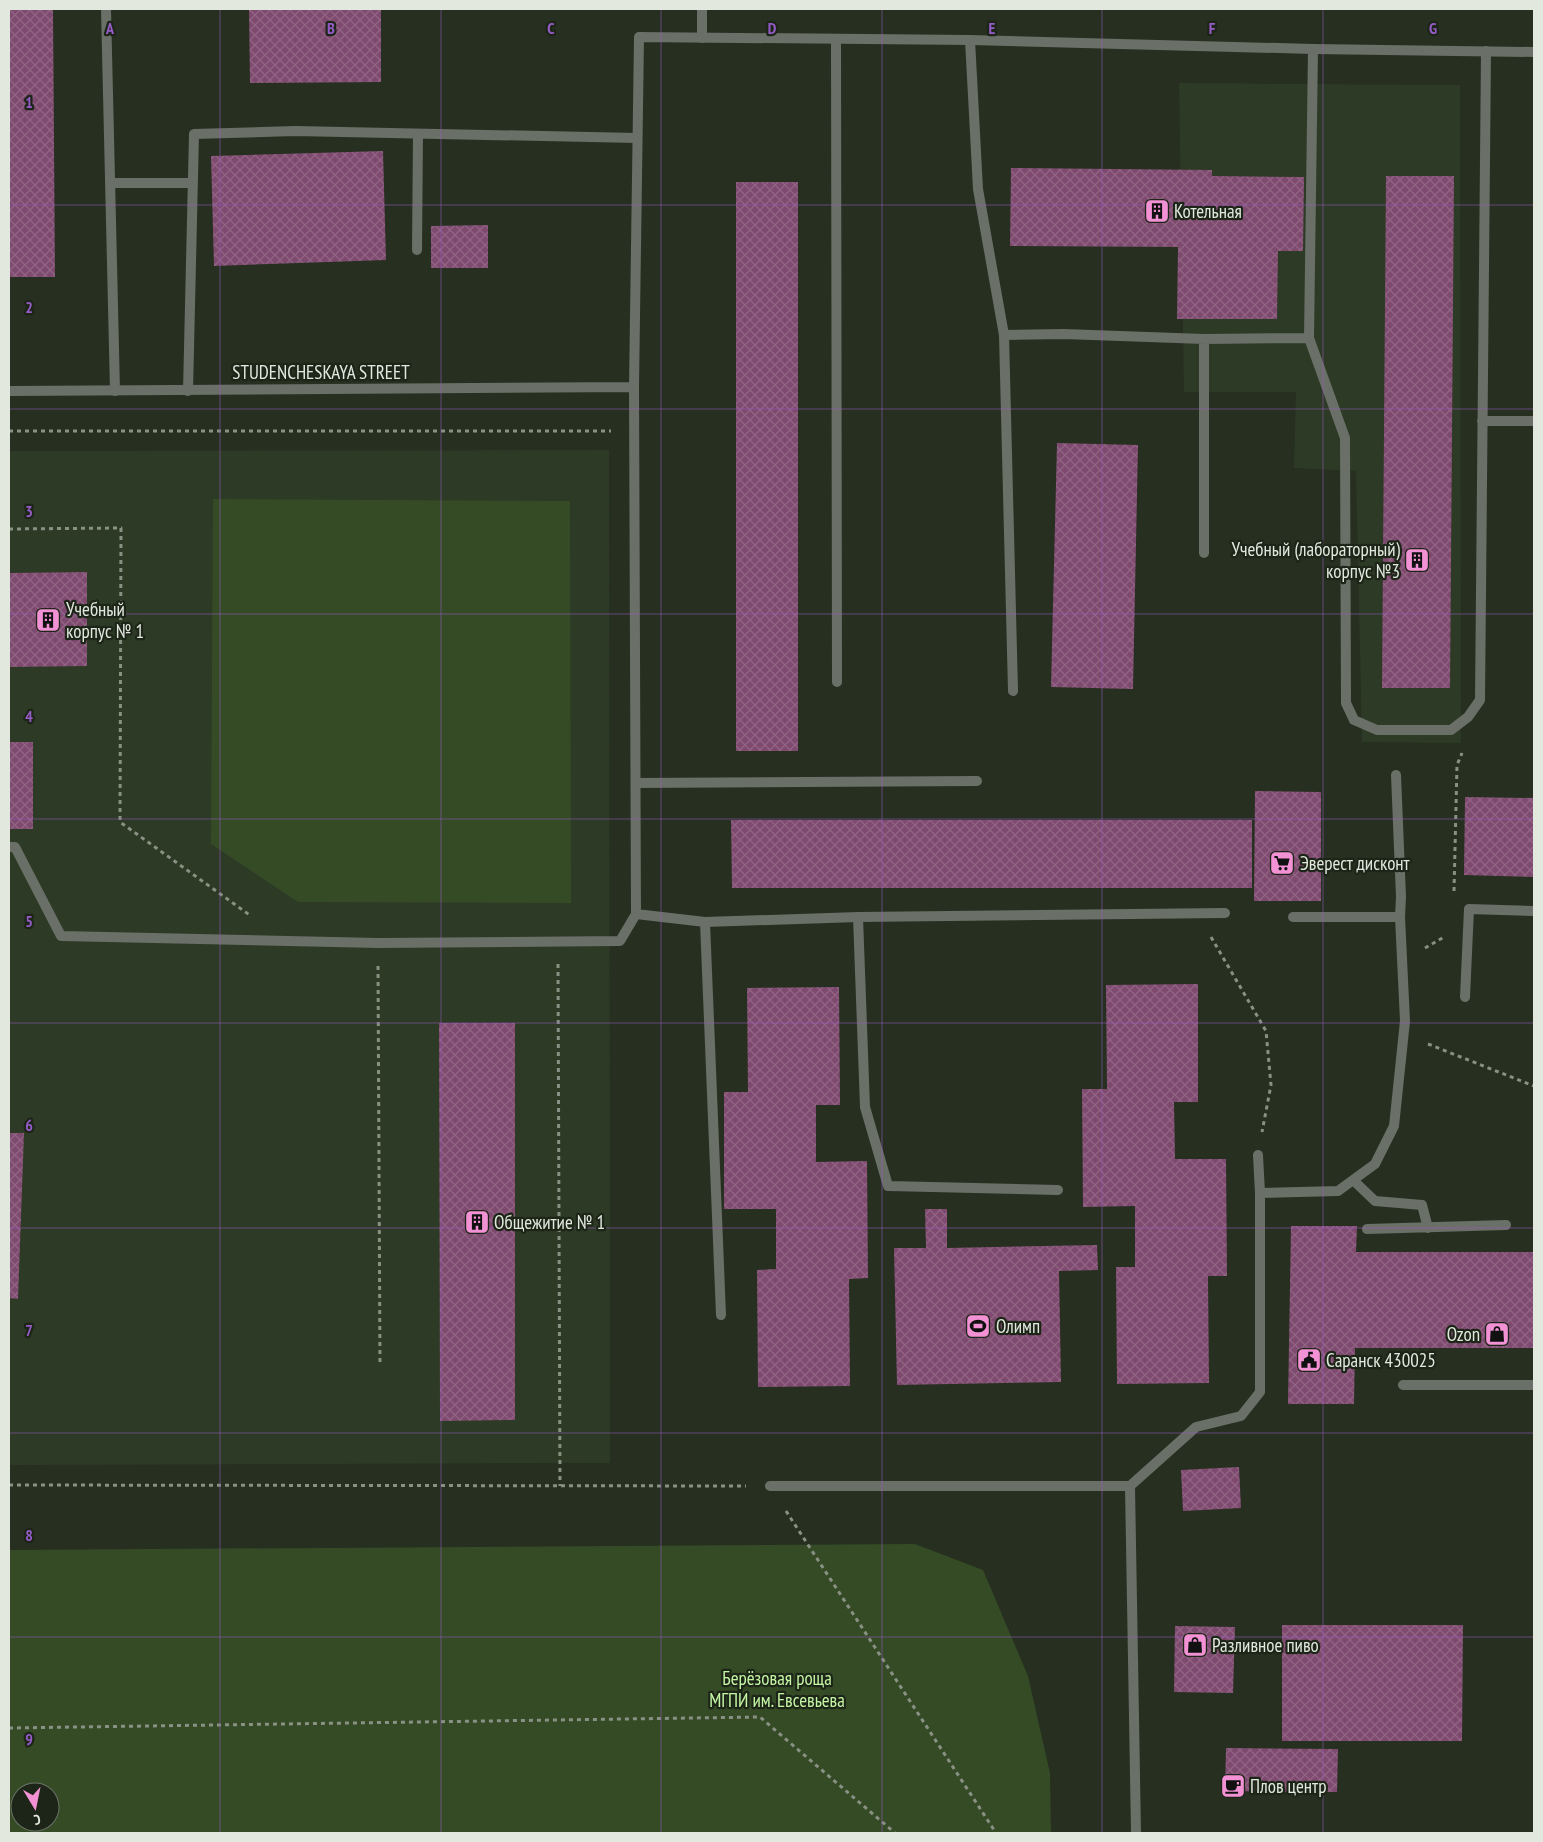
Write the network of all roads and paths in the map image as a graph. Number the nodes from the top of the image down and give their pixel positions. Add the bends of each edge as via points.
1 (106, 9) edge
2 (702, 9) edge
3 (702, 38) junction
4 (836, 39) junction
5 (970, 40) junction
6 (1313, 49) junction
7 (1486, 51) junction
8 (1534, 52) edge
9 (418, 134) junction
10 (637, 138) junction
11 (110, 183) junction
12 (193, 184) junction
13 (417, 250) dead end
14 (1004, 335) junction
15 (1309, 338) junction
16 (1204, 339) junction
17 (634, 387) junction
18 (9, 391) edge
19 (115, 391) junction
20 (188, 391) junction
21 (1534, 421) edge
22 (1482, 422) junction
23 (9, 431) edge
24 (615, 431) dead end
25 (9, 529) edge
26 (1204, 553) dead end
27 (836, 682) dead end
28 (1013, 692) dead end
29 (1464, 747) dead end
30 (1396, 775) dead end
31 (978, 781) dead end
32 (636, 783) junction
33 (9, 847) edge
34 (1454, 892) dead end
35 (1534, 911) edge
36 (1197, 913) junction
37 (1225, 913) dead end
38 (636, 914) junction
39 (1293, 916) dead end
40 (858, 917) junction
41 (1400, 917) junction
42 (706, 922) junction
43 (1444, 936) dead end
44 (286, 941) junction
45 (558, 942) junction
46 (378, 943) junction
47 (1402, 962) junction
48 (1465, 997) dead end
49 (1404, 1035) junction
50 (1534, 1086) edge
51 (1258, 1155) joint
52 (1353, 1180) junction
53 (1058, 1190) dead end
54 (1260, 1193) junction
55 (1506, 1225) dead end
56 (1428, 1228) junction
57 (1367, 1229) dead end
58 (721, 1314) dead end
59 (380, 1366) dead end
60 (1403, 1385) dead end
61 (1534, 1385) edge
62 (9, 1485) edge
63 (560, 1486) junction
64 (770, 1486) junction
65 (1130, 1486) junction
66 (9, 1728) edge
67 (895, 1833) edge
68 (996, 1833) edge
69 (1136, 1833) edge

1 - 11 street
2 - 3 street
3 - 4 street
3 - 10 street via 638,37
4 - 5 street
4 - 27 street
5 - 6 street
5 - 14 street via 978,189
6 - 7 street
6 - 15 street
7 - 8 street
7 - 22 street
9 - 10 street
9 - 12 street via 295,131 194,134
9 - 13 street
10 - 17 street
11 - 12 street
11 - 19 street
12 - 20 street
14 - 16 street
14 - 28 street
15 - 16 street
15 - 22 street via 1345,438 1346,703 1354,720 1377,730 1451,730 1468,717 1480,700
16 - 26 street
17 - 20 street, STUDENCHESKAYA STREET
17 - 32 street
18 - 19 street, STUDENCHESKAYA STREET
19 - 20 street, STUDENCHESKAYA STREET
21 - 22 street
23 - 24 path
25 - 44 path via 121,528 120,822
29 - 34 path via 1457,765
30 - 41 street
31 - 32 street
32 - 38 street
33 - 44 street via 14,847 61,936
35 - 48 street via 1468,909
36 - 37 street
36 - 40 street
36 - 51 path via 1266,1031 1271,1085
38 - 42 street
38 - 45 street via 620,941
39 - 41 street
40 - 42 street
40 - 53 street via 865,1108 888,1186
41 - 47 street
42 - 58 street
43 - 47 path
44 - 46 street
45 - 46 street
45 - 63 path
46 - 59 path
47 - 49 street
49 - 50 path
49 - 52 street via 1394,1126 1375,1164
51 - 54 street
52 - 54 street via 1338,1191
52 - 56 street via 1375,1201 1422,1205
54 - 65 street via 1260,1392 1241,1416 1196,1427
55 - 56 street
56 - 57 street
60 - 61 street
62 - 63 path
63 - 64 path
64 - 65 street
64 - 68 path
65 - 69 street
66 - 67 path via 760,1717

